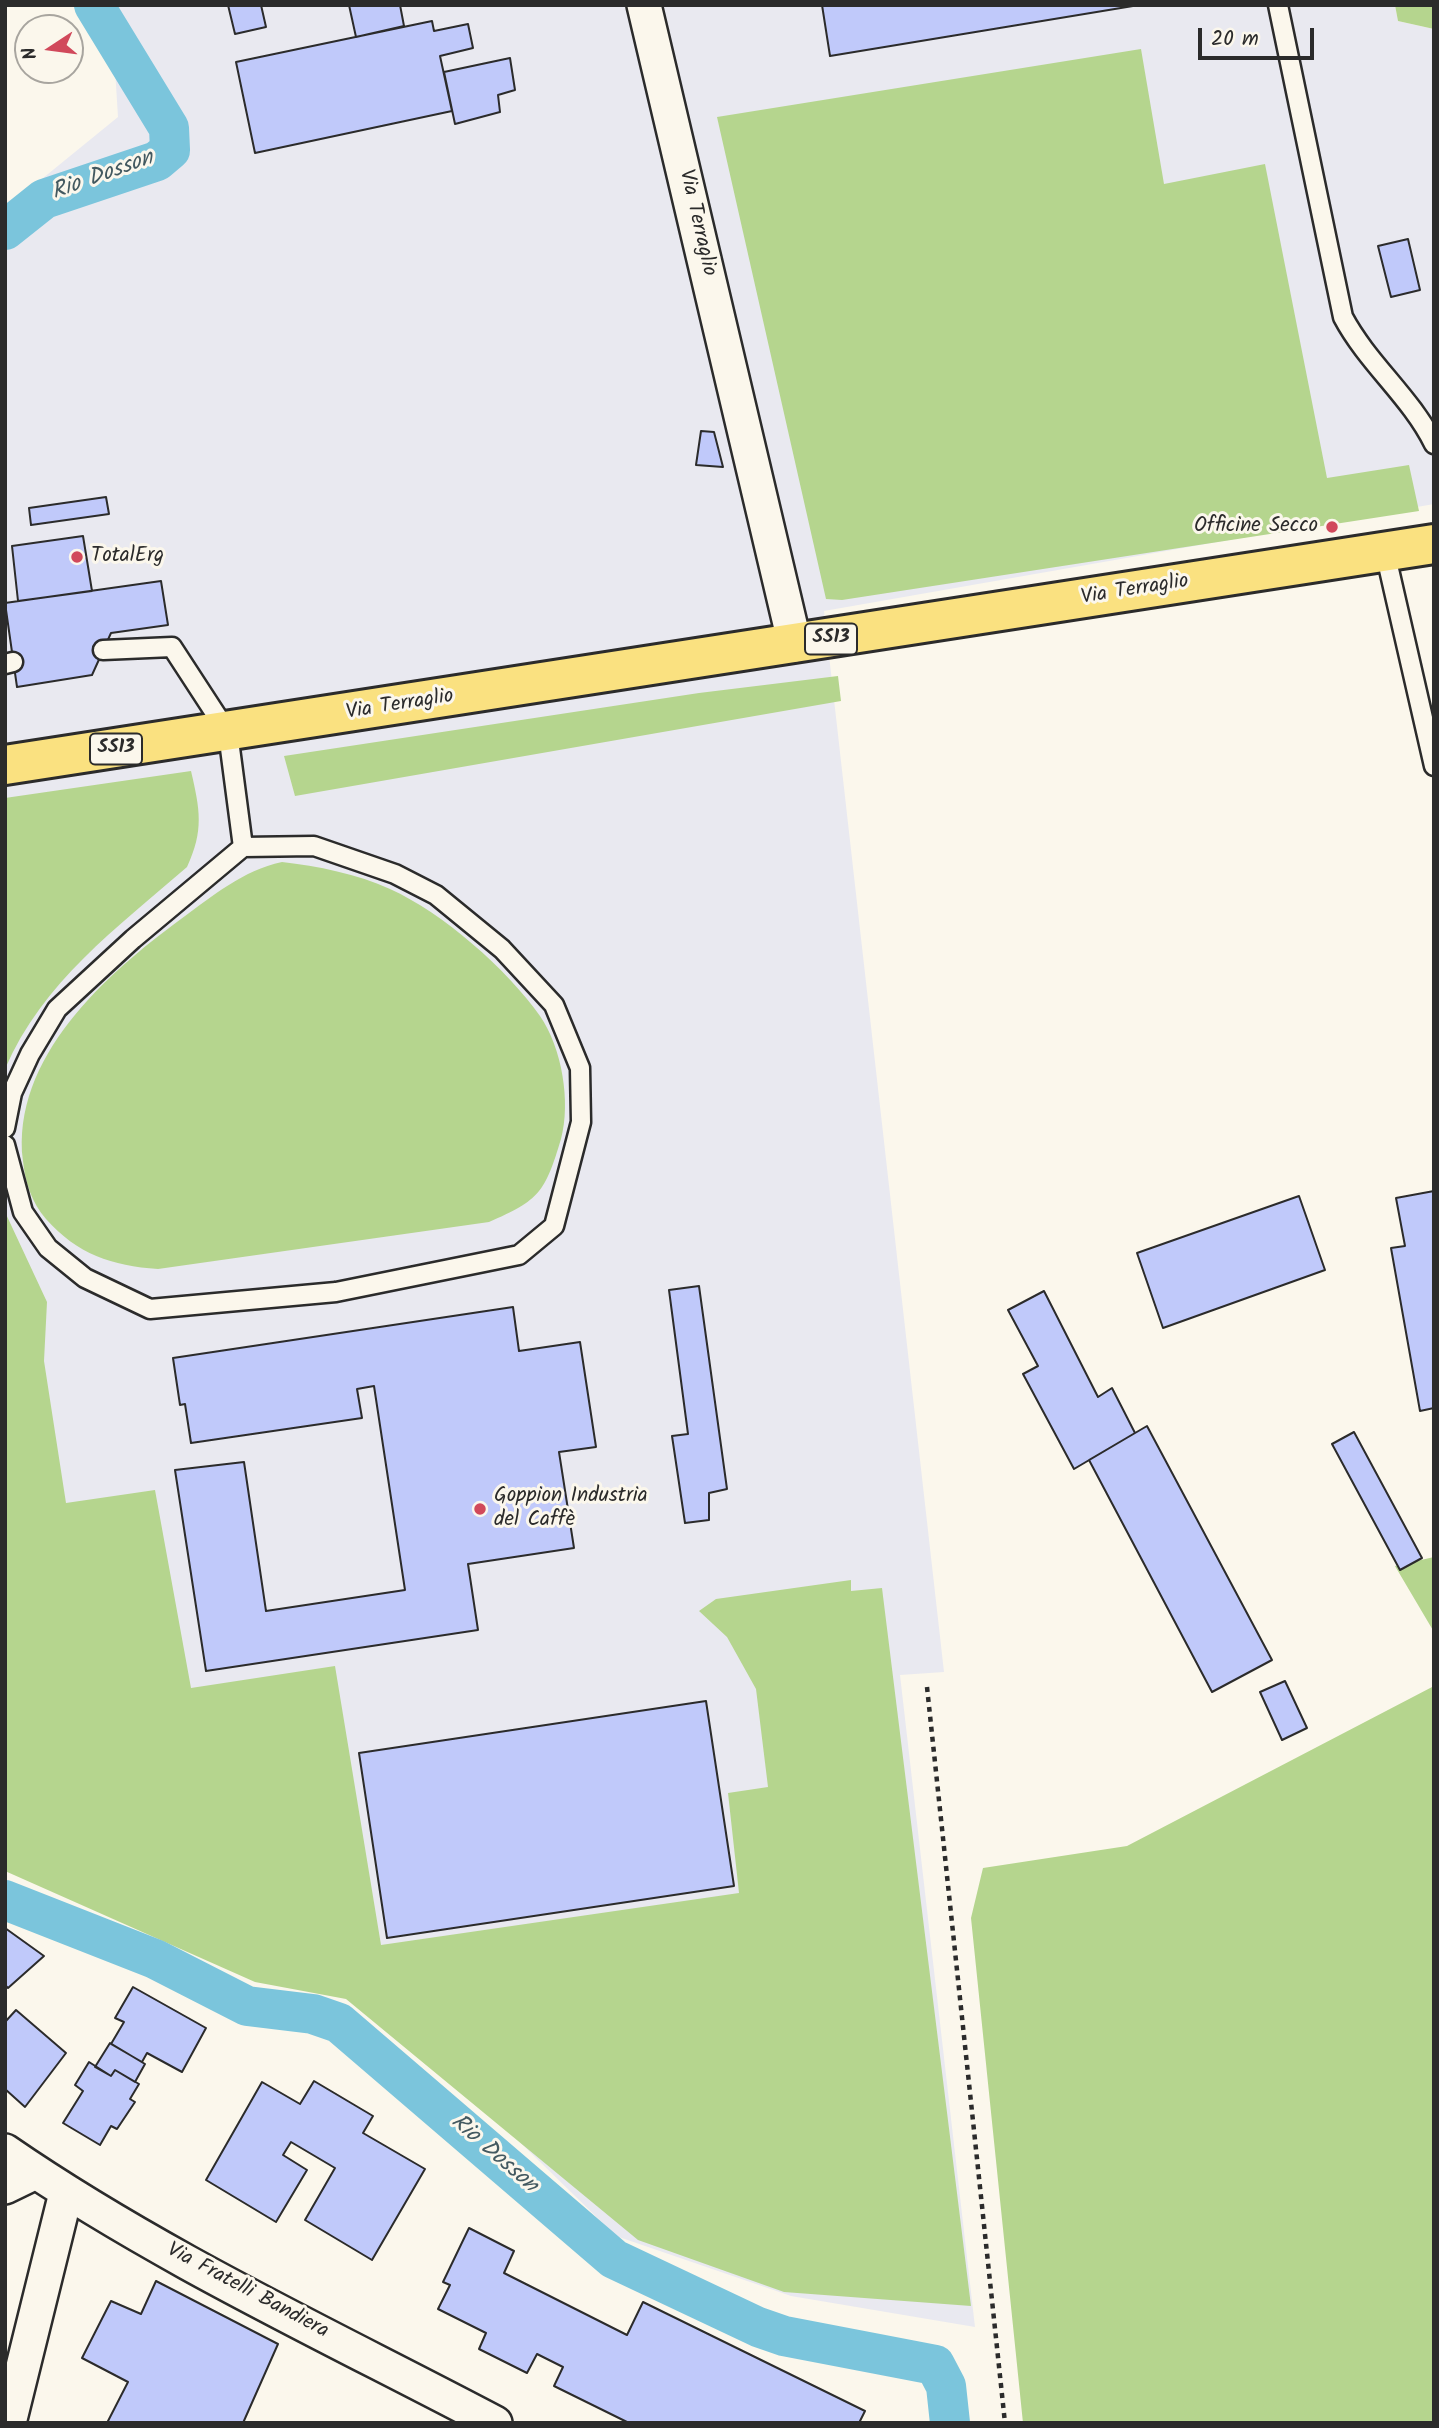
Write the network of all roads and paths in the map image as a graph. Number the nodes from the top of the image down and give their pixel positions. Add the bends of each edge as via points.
1 (644, 5) edge
2 (1278, 5) edge
3 (1434, 444) edge
4 (1434, 544) edge
5 (1385, 552) junction
6 (795, 645) junction
7 (103, 650) dead end
8 (228, 733) junction
9 (5, 765) edge
10 (1434, 766) edge
11 (243, 846) junction
12 (5, 1128) edge
13 (5, 1145) edge
14 (927, 1686) dead end
15 (5, 2151) edge
16 (36, 2172) junction
17 (5, 2187) edge
18 (66, 2193) junction
19 (9, 2423) edge
20 (495, 2423) edge
21 (1004, 2423) edge

1 - 6 street, Via Terraglio
2 - 3 lane via 1343,317 1356,342 1425,426
4 - 5 main road, Via Terraglio / SS13
5 - 6 main road, Via Terraglio / SS13
5 - 10 lane
6 - 8 main road, Via Terraglio / SS13
7 - 8 lane via 172,647
8 - 9 main road, Via Terraglio / SS13
8 - 11 lane
11 - 12 lane via 57,1009 12,1093
11 - 13 lane via 314,846 405,879 436,895 502,949 554,1005 580,1068 581,1122 554,1226 519,1255 336,1292 150,1309 85,1278 48,1248 23,1212
14 - 21 path
15 - 16 street, Via Fratelli Bandiera
16 - 17 street
16 - 18 street, Via Fratelli Bandiera
18 - 19 street
18 - 20 street, Via Fratelli Bandiera

